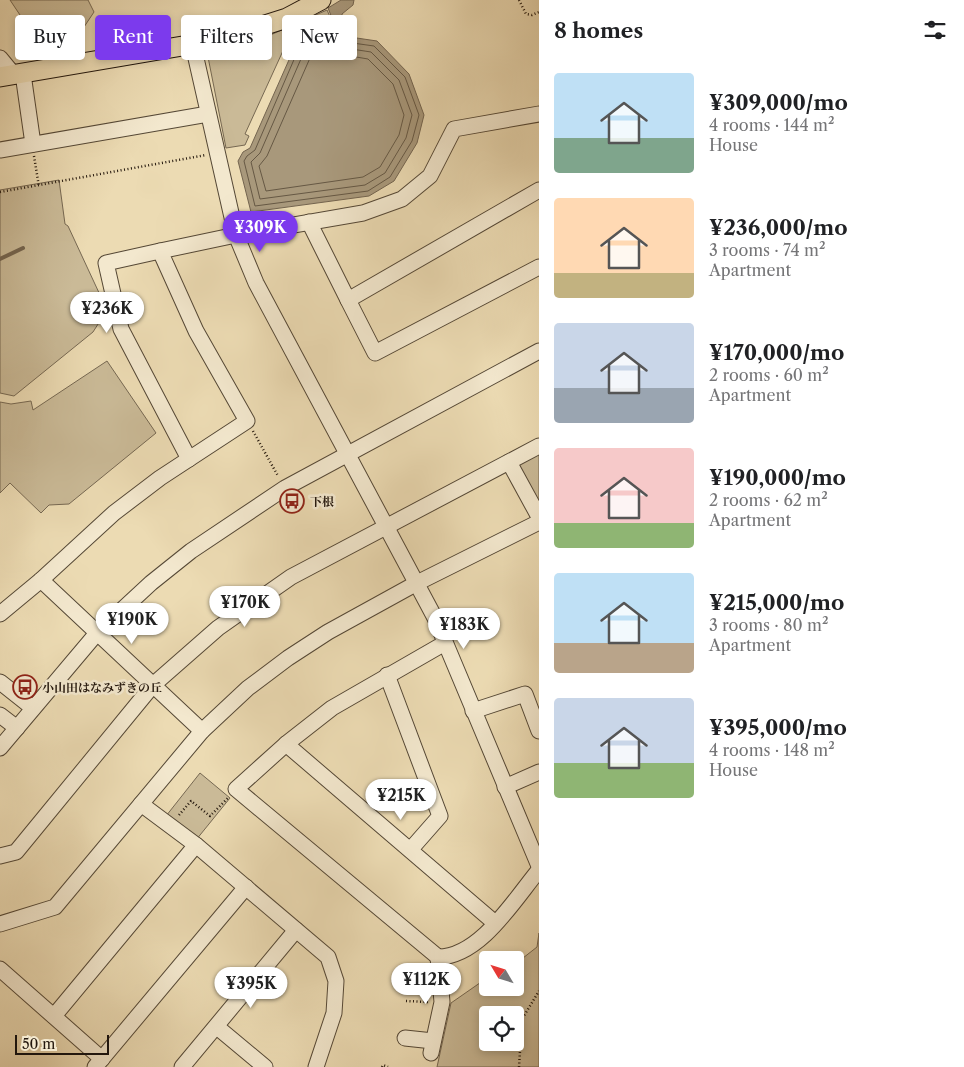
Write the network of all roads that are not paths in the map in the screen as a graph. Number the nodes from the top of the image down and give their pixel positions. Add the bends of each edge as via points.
1 (322, 0) edge
2 (272, 23) edge
3 (181, 46) edge
4 (0, 58) edge
5 (196, 60) edge
6 (12, 76) edge
7 (208, 114) junction
8 (539, 114) edge
9 (33, 144) junction
10 (0, 150) edge
11 (539, 190) edge
12 (310, 222) junction
13 (236, 235) junction
14 (160, 251) junction
15 (539, 267) edge
16 (348, 300) junction
17 (539, 351) edge
18 (539, 446) edge
19 (347, 454) junction
20 (189, 459) junction
21 (509, 462) junction
22 (539, 517) edge
23 (539, 522) edge
24 (386, 526) junction
25 (41, 580) junction
26 (417, 584) junction
27 (0, 614) edge
28 (97, 633) junction
29 (446, 643) junction
30 (387, 675) junction
31 (0, 682) edge
32 (153, 685) junction
33 (33, 708) junction
34 (473, 711) junction
35 (0, 715) edge
36 (17, 728) junction
37 (202, 731) junction
38 (539, 731) edge
39 (286, 744) junction
40 (0, 748) edge
41 (539, 772) edge
42 (505, 787) junction
43 (142, 804) junction
44 (196, 845) junction
45 (411, 849) junction
46 (0, 856) edge
47 (539, 866) edge
48 (539, 870) edge
49 (246, 887) junction
50 (495, 923) junction
51 (0, 924) edge
52 (296, 930) junction
53 (438, 957) junction
54 (0, 969) edge
55 (54, 1016) junction
56 (217, 1027) junction
57 (405, 1038) dead end
58 (98, 1063) edge
59 (182, 1067) edge
60 (265, 1067) edge
61 (318, 1067) edge

1 - 2 main road
3 - 6 main road
4 - 6 street
5 - 7 street
6 - 9 street
7 - 9 street
7 - 13 street
8 - 12 street via 454,129 430,176 402,199 363,213
9 - 10 street
11 - 16 street
12 - 13 street
12 - 16 street
13 - 14 street
13 - 19 street via 256,283
14 - 20 street via 196,331 247,421
14 - 20 street via 106,263 121,329
15 - 16 street via 375,353
17 - 19 street
18 - 21 street
19 - 24 street
19 - 28 street via 285,488 190,551
20 - 25 street via 114,513
21 - 22 street
21 - 24 street
23 - 26 street
24 - 26 street
24 - 32 street via 291,577 218,628
25 - 27 street
25 - 28 street
26 - 29 street
26 - 37 street via 328,632 288,658 248,688
28 - 32 street
28 - 33 street
29 - 30 street
29 - 34 street
30 - 39 street via 332,708
30 - 45 street via 440,816
31 - 33 street
32 - 37 street
32 - 46 street via 16,852
33 - 36 street
34 - 38 street via 525,694
34 - 42 street
35 - 36 street
36 - 40 street
37 - 43 street
39 - 45 street
39 - 53 street via 236,789
41 - 42 street
42 - 47 street
43 - 44 street
43 - 51 street via 55,907
44 - 49 street
44 - 55 street
45 - 50 street
48 - 50 street
49 - 52 street
49 - 58 street
50 - 53 street via 479,942 449,957
52 - 56 street
52 - 61 street via 328,957 336,981 334,1013
53 - 57 street via 442,1002 432,1047
54 - 55 street
55 - 58 street
56 - 59 street
56 - 60 street

